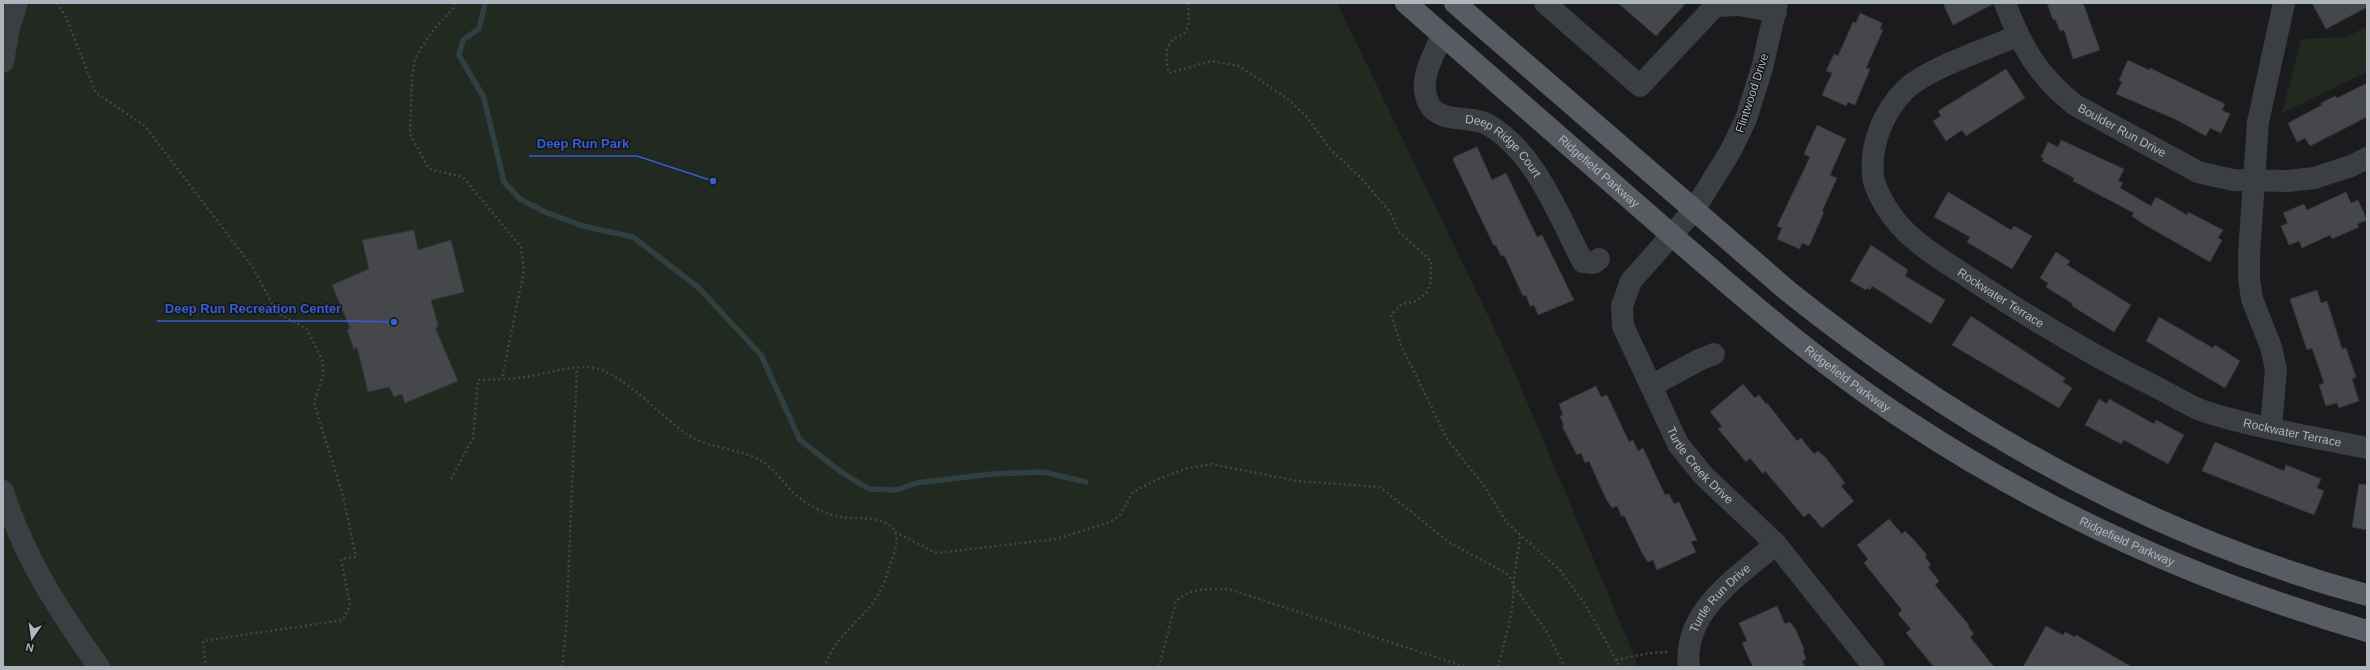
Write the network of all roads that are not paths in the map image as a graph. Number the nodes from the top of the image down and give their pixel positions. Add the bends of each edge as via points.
1 (17, 3) edge
2 (1406, 3) edge
3 (1455, 3) edge
4 (1545, 3) edge
5 (2005, 3) edge
6 (2284, 3) edge
7 (1776, 7) edge
8 (1442, 35) junction
9 (2017, 36) junction
10 (3, 62) edge
11 (2367, 158) edge
12 (2255, 180) junction
13 (1694, 210) junction
14 (1673, 236) junction
15 (1599, 258) dead end
16 (1714, 354) dead end
17 (1651, 386) junction
18 (2271, 428) junction
19 (2367, 448) edge
20 (3, 491) edge
21 (1776, 544) junction
22 (2367, 595) edge
23 (2367, 631) edge
24 (1688, 659) edge
25 (100, 667) edge
26 (1874, 667) edge

1 - 10 street via 9,28
2 - 8 main road, Ridgefield Parkway
3 - 13 main road
4 - 7 street via 1640,86 1715,6
5 - 9 street, Boulder Run Drive
6 - 12 street via 2258,122
7 - 13 street, Flintwood Drive via 1746,119 1730,152
8 - 14 main road, Ridgefield Parkway
8 - 15 street, Deep Ridge Court via 1424,81 1425,94 1430,105 1443,115 1487,124 1512,144 1533,167 1583,262 1594,262
9 - 12 street, Boulder Run Drive via 2048,81 2075,105 2198,172 2233,180
9 - 18 street, Rockwater Terrace via 1924,77 1906,89 1892,106 1875,144 1872,176 1887,209 1905,230 1936,256 2047,328 2204,411
11 - 12 street, Boulder Run Drive via 2314,178 2288,181
12 - 18 street via 2249,277 2252,299 2271,347 2276,369
13 - 14 street, Flintwood Drive
13 - 22 main road via 1794,296 1878,360 1979,427 2025,454 2107,496 2193,535 2287,570
14 - 17 street, Turtle Creek Drive via 1631,281 1622,306 1623,326
14 - 23 main road, Ridgefield Parkway via 1770,320 1849,381 1908,422 2007,482 2055,508 2172,562 2282,604
16 - 17 street
17 - 21 street, Turtle Creek Drive via 1678,444 1703,475
18 - 19 street, Rockwater Terrace
20 - 25 street via 20,539 36,573
21 - 24 street, Turtle Run Drive via 1713,598 1700,616
21 - 26 street, Turtle Creek Drive

